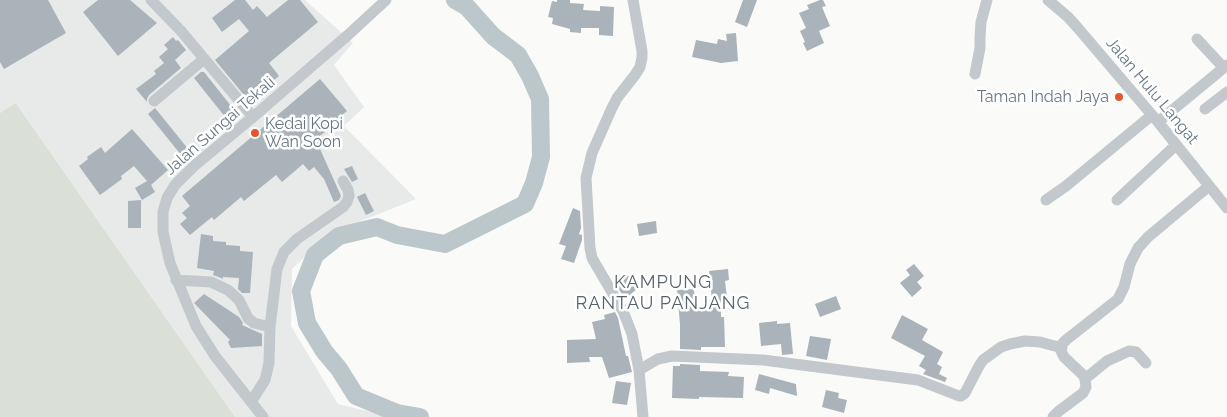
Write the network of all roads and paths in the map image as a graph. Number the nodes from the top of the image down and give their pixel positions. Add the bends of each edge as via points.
1 (151, 0) edge
2 (386, 0) edge
3 (633, 0) edge
4 (986, 0) edge
5 (1050, 1) edge
6 (1197, 39) dead end
7 (204, 59) junction
8 (1225, 67) edge
9 (974, 74) dead end
10 (1227, 92) edge
11 (154, 101) dead end
12 (1205, 109) dead end
13 (253, 117) junction
14 (1155, 118) junction
15 (1176, 146) junction
16 (343, 181) dead end
17 (1209, 186) junction
18 (1046, 200) dead end
19 (1117, 200) dead end
20 (1227, 208) edge
21 (176, 280) junction
22 (270, 328) junction
23 (1062, 348) junction
24 (1146, 363) dead end
25 (639, 370) junction
26 (1086, 379) junction
27 (251, 402) junction
28 (263, 417) edge
29 (643, 417) edge
30 (1053, 417) edge

1 - 7 street
2 - 13 street, Jalan Sungai Tekali
3 - 25 street via 642,51 640,67 611,110 592,153 586,178 592,258 623,312 632,334
4 - 9 street
5 - 14 street, Jalan Hulu Langat via 1068,17
6 - 8 street
7 - 11 street
7 - 13 street
8 - 14 street
10 - 12 street
13 - 21 street, Jalan Sungai Tekali via 194,166 167,198 162,232
14 - 15 street, Jalan Hulu Langat
14 - 18 street
15 - 17 street, Jalan Hulu Langat
15 - 19 street
16 - 22 street via 348,196 343,207 284,252 277,269
17 - 20 street, Jalan Hulu Langat
17 - 23 street via 1138,248 1118,298 1066,340
21 - 22 street via 211,282 228,290 239,300 248,318
21 - 27 street, Jalan Sungai Tekali via 196,326
22 - 27 street via 265,380
23 - 25 street via 1025,341 1002,347 983,360 961,396 918,380 763,360 672,356 658,359
23 - 26 street via 1064,357
24 - 26 street via 1136,352 1129,351 1107,361
25 - 29 street
26 - 30 street via 1083,393
27 - 28 street, Jalan Sungai Tekali

